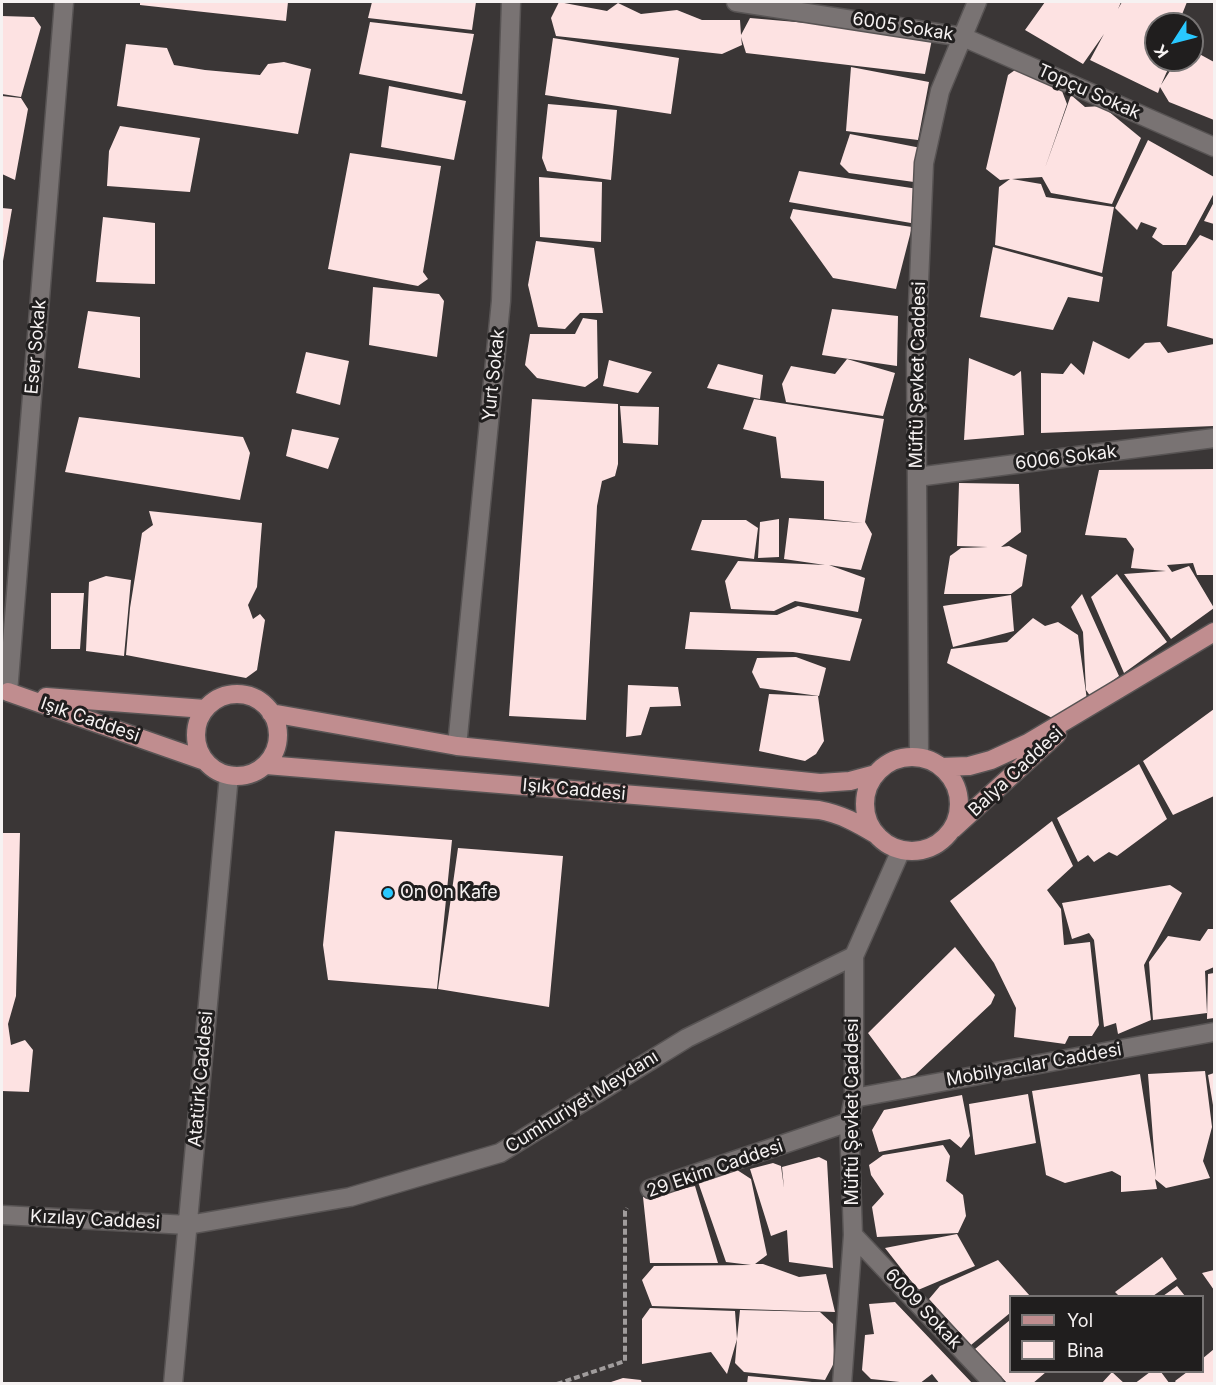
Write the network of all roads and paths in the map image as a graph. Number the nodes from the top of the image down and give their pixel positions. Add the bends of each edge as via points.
1 (64, 2) edge
2 (511, 2) edge
3 (736, 2) edge
4 (977, 2) edge
5 (963, 37) junction
6 (1215, 147) edge
7 (1215, 438) edge
8 (917, 477) junction
9 (1215, 632) edge
10 (5, 692) edge
11 (205, 709) junction
12 (1080, 712) junction
13 (271, 713) junction
14 (457, 746) junction
15 (919, 757) junction
16 (205, 761) junction
17 (266, 765) junction
18 (941, 767) junction
19 (876, 774) junction
20 (229, 775) junction
21 (951, 830) junction
22 (877, 835) junction
23 (901, 850) junction
24 (854, 956) junction
25 (1215, 1032) edge
26 (854, 1098) junction
27 (849, 1122) junction
28 (650, 1189) joint
29 (2, 1215) edge
30 (188, 1225) junction
31 (853, 1235) junction
32 (173, 1383) edge
33 (557, 1383) edge
34 (842, 1383) edge
35 (994, 1383) edge

1 - 10 street, Eser Sokak
2 - 14 street, Yurt Sokak via 501,301
3 - 5 street, 6005 Sokak
4 - 5 street, Müftü Şevket Caddesi
5 - 6 street, Topçu Sokak
5 - 8 street, Müftü Şevket Caddesi via 940,91 924,163 916,353
7 - 8 street, 6006 Sokak
8 - 15 street, Müftü Şevket Caddesi
9 - 12 main road, Balya Caddesi
10 - 11 main road, Işık Caddesi
10 - 16 main road, Işık Caddesi
11 - 13 main road, Işık Caddesi via 226,696 239,694 262,703
11 - 16 main road via 196,735
12 - 18 main road, Balya Caddesi via 991,760
12 - 21 main road, Balya Caddesi
13 - 14 main road, Işık Caddesi
13 - 17 main road via 278,740
14 - 19 main road, Işık Caddesi via 820,783
15 - 18 main road
15 - 19 main road via 888,763
16 - 20 main road, Işık Caddesi
17 - 20 main road, Işık Caddesi via 242,776
17 - 22 main road, Işık Caddesi via 819,810 851,818
18 - 21 main road via 957,788 960,802
19 - 22 main road via 869,787 866,811
20 - 30 street, Atatürk Caddesi
21 - 23 main road via 930,848
22 - 23 main road
23 - 24 street, Müftü Şevket Caddesi
24 - 26 street, Müftü Şevket Caddesi
24 - 30 street, Cumhuriyet Meydanı via 687,1038 500,1153 350,1197
25 - 26 street, Mobilyacılar Caddesi
26 - 27 street, Müftü Şevket Caddesi
27 - 28 street, 29 Ekim Caddesi
27 - 31 street, Müftü Şevket Caddesi
28 - 33 path, 29 Ekim Caddesi via 636,1197 625,1211 625,1361
29 - 30 street, Kızılay Caddesi
30 - 32 street, Atatürk Caddesi
31 - 34 street, Müftü Şevket Caddesi
31 - 35 street, 6009 Sokak

